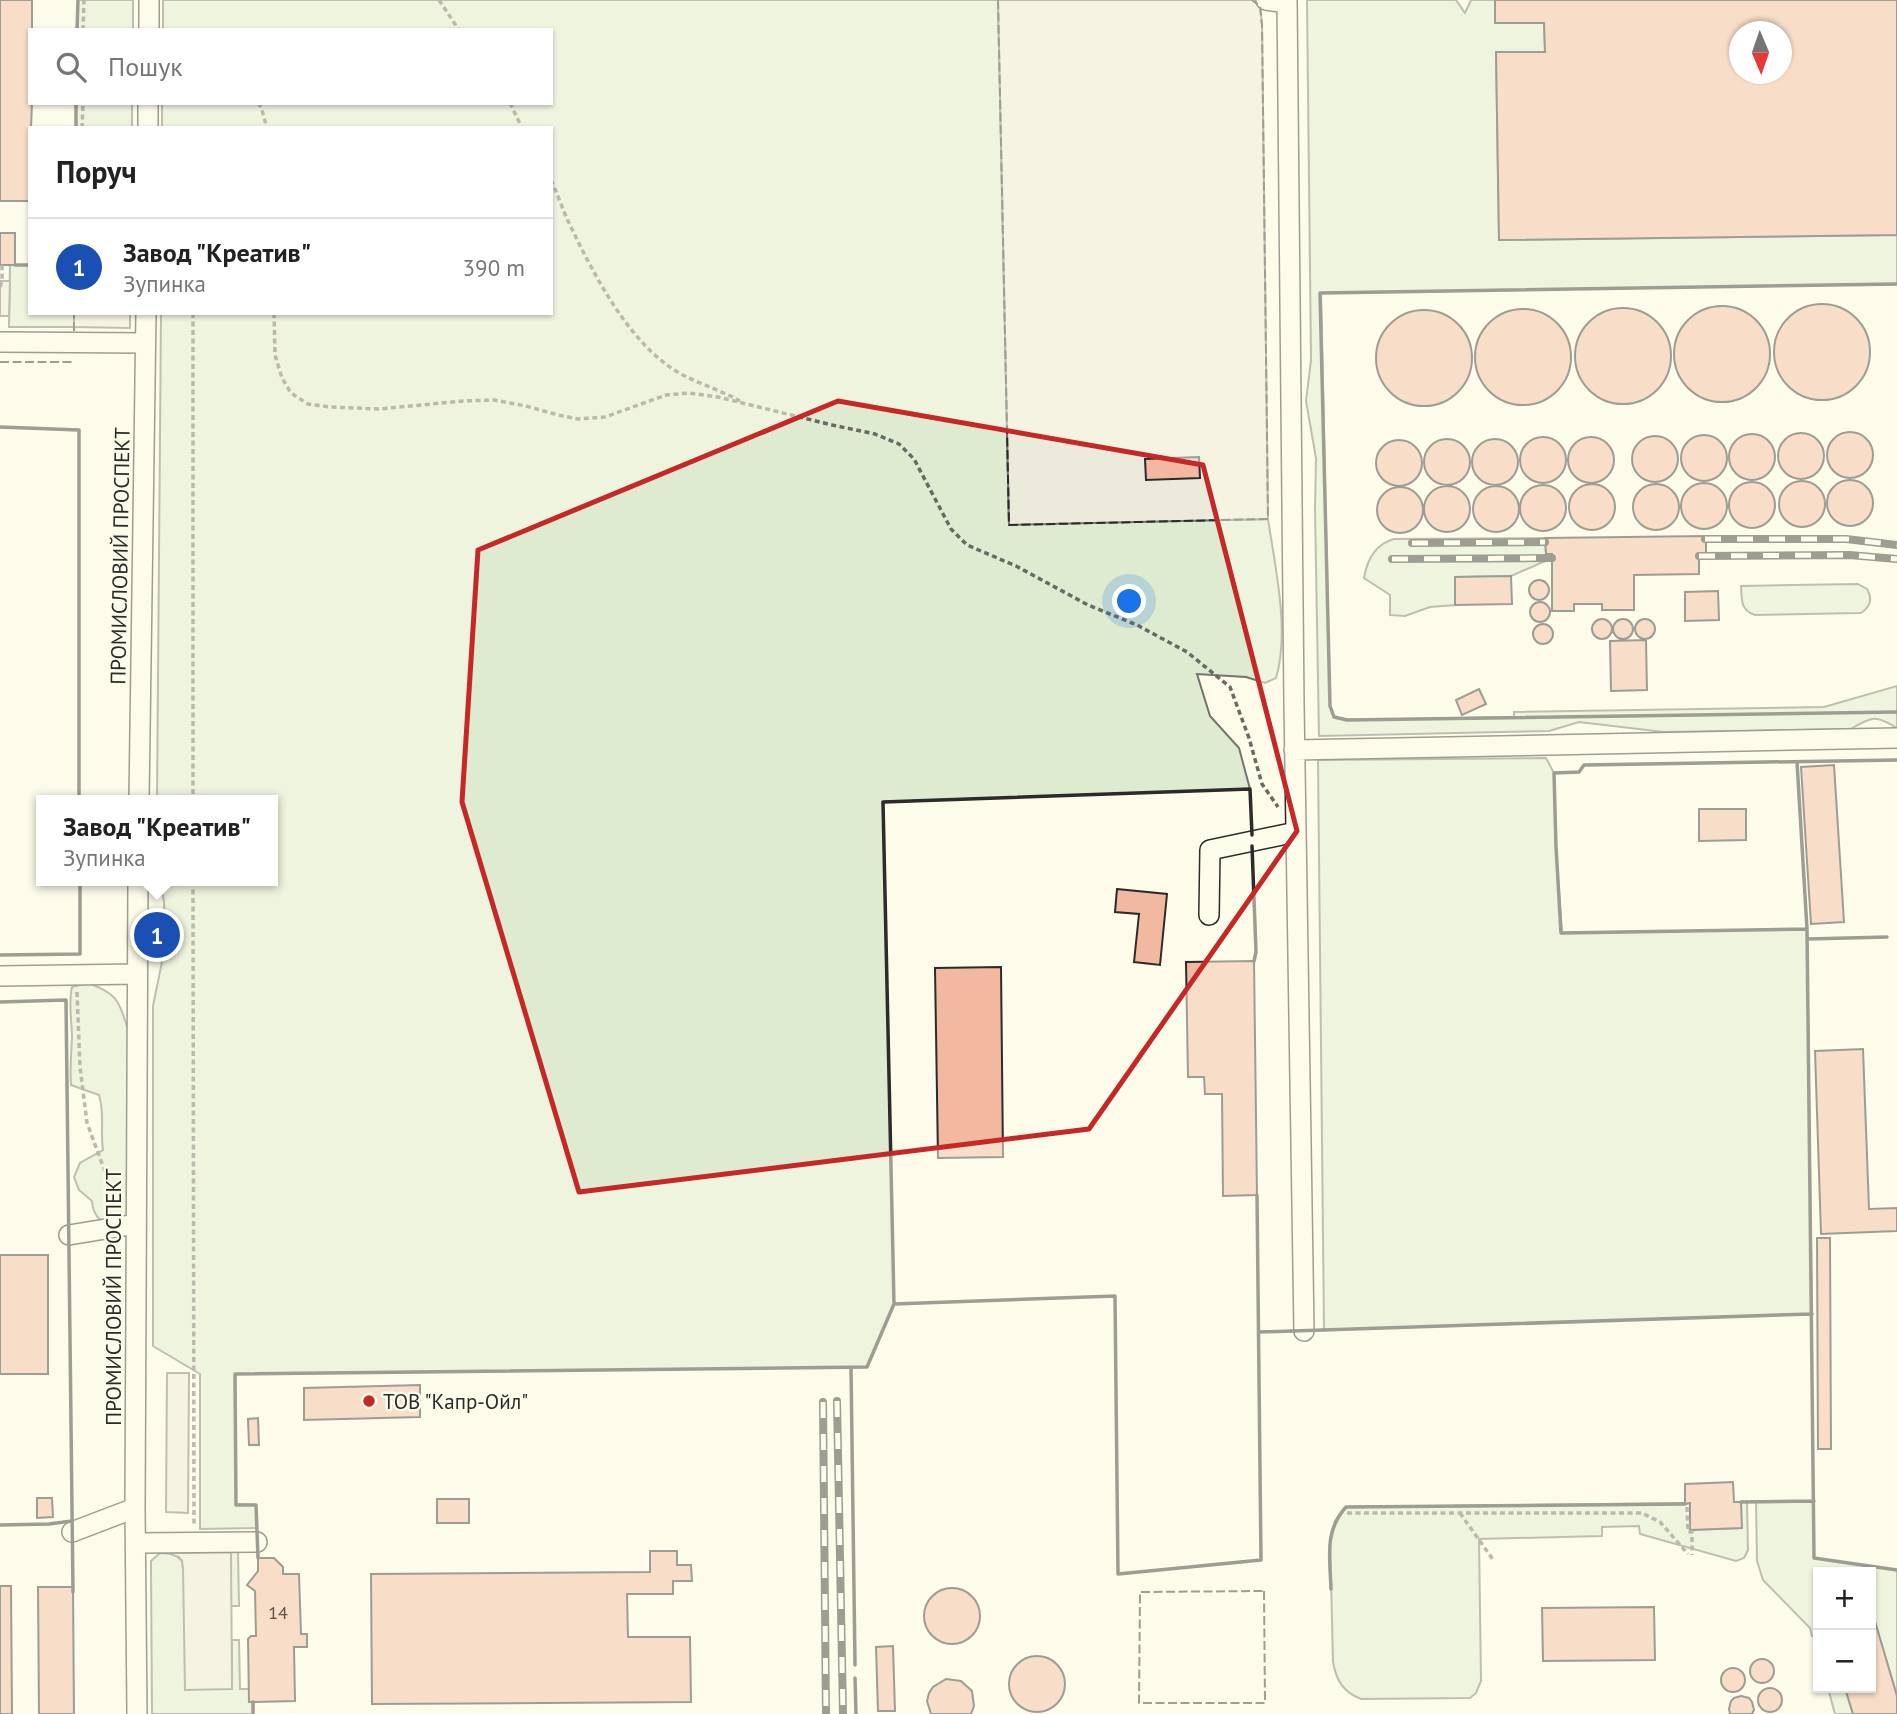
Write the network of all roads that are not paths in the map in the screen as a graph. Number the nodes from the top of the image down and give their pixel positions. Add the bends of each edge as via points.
1 (149, 0) edge
2 (1266, 0) edge
3 (1287, 1) edge
4 (149, 28) edge
5 (148, 105) edge
6 (148, 126) edge
7 (146, 315) edge
8 (0, 342) edge
9 (145, 342) junction
10 (1897, 738) edge
11 (1294, 750) junction
12 (139, 795) edge
13 (1296, 832) junction
14 (138, 886) edge
15 (1209, 915) dead end
16 (137, 974) junction
17 (0, 976) edge
18 (136, 1224) junction
19 (69, 1235) dead end
20 (1304, 1331) dead end
21 (135, 1508) junction
22 (72, 1532) dead end
23 (257, 1542) dead end
24 (136, 1543) junction
25 (137, 1714) edge

1 - 4 street
2 - 3 street
3 - 11 street
5 - 6 street
7 - 9 street, ПРОМИСЛОВИЙ ПРОСПЕКТ
8 - 9 street
9 - 12 street, ПРОМИСЛОВИЙ ПРОСПЕКТ
10 - 11 street
11 - 13 street
13 - 15 street via 1210,850
13 - 20 street
14 - 16 street, ПРОМИСЛОВИЙ ПРОСПЕКТ
16 - 17 street
16 - 18 street, ПРОМИСЛОВИЙ ПРОСПЕКТ
18 - 19 street
18 - 21 street, ПРОМИСЛОВИЙ ПРОСПЕКТ
21 - 22 street
21 - 24 street, ПРОМИСЛОВИЙ ПРОСПЕКТ
23 - 24 street
24 - 25 street, ПРОМИСЛОВИЙ ПРОСПЕКТ

